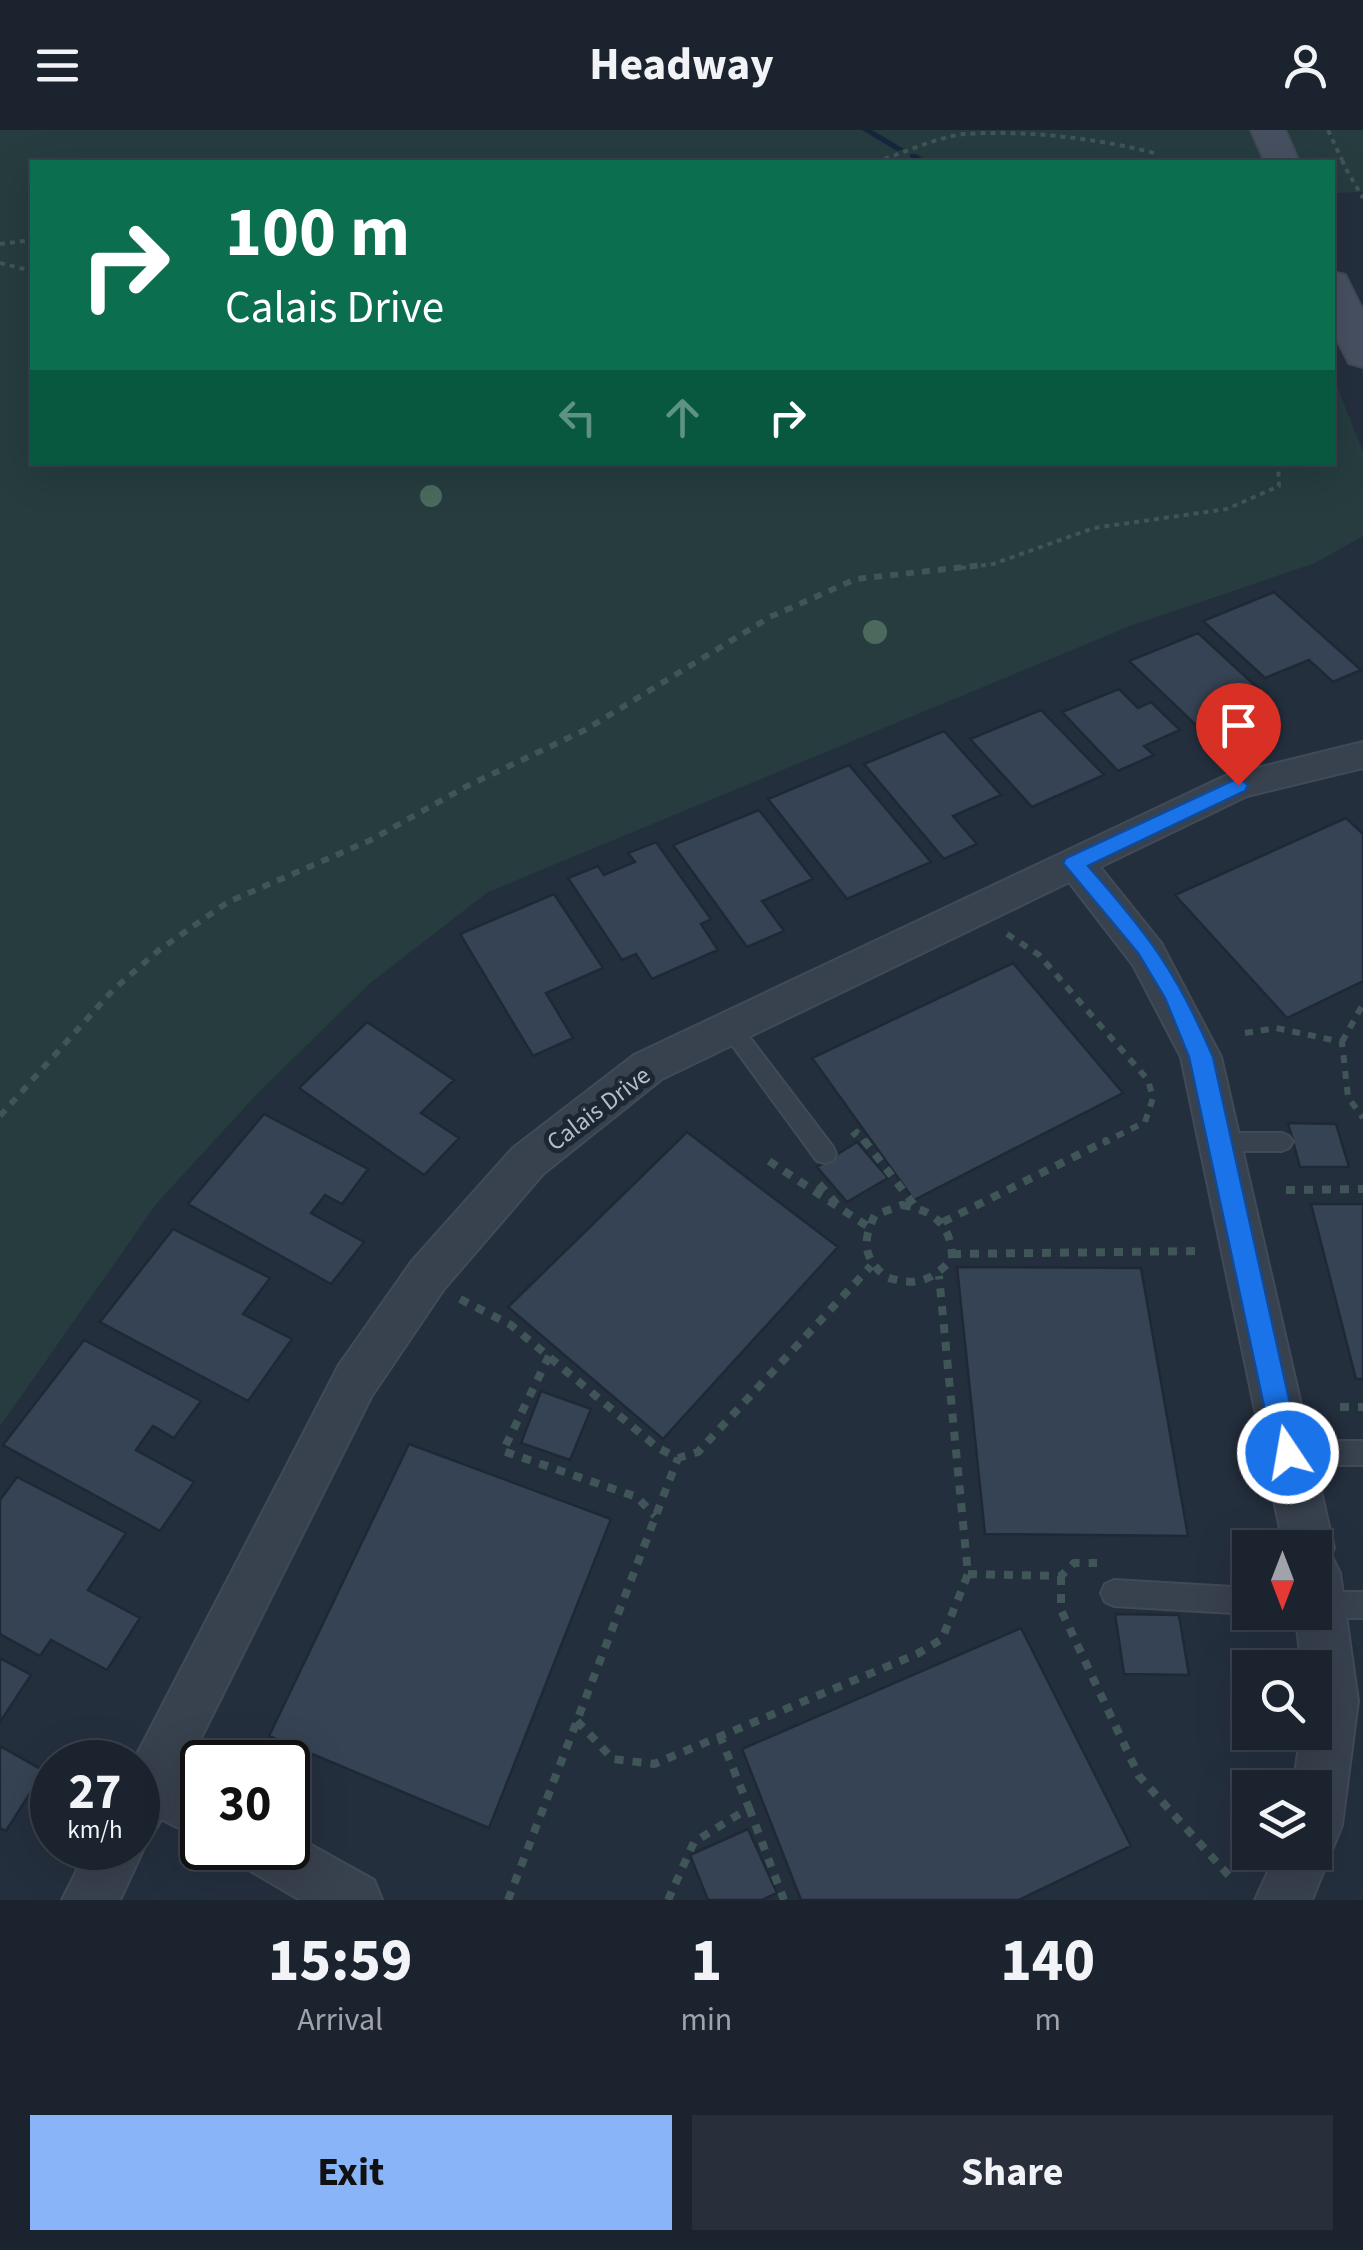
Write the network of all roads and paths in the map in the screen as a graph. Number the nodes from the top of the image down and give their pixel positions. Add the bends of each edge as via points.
1 (1328, 130) edge
2 (1158, 154) dead end
3 (880, 160) edge
4 (1363, 198) edge
5 (30, 240) edge
6 (0, 244) edge
7 (0, 264) edge
8 (30, 270) edge
9 (1335, 289) edge
10 (1363, 355) edge
11 (1278, 465) edge
12 (1363, 755) edge
13 (1074, 863) junction
14 (981, 908) junction
15 (1363, 1004) edge
16 (731, 1028) junction
17 (1246, 1032) dead end
18 (1342, 1042) junction
19 (0, 1116) edge
20 (1363, 1118) edge
21 (1220, 1142) junction
22 (1282, 1142) dead end
23 (825, 1154) dead end
24 (769, 1162) dead end
25 (1363, 1189) edge
26 (1286, 1190) dead end
27 (943, 1222) junction
28 (866, 1226) junction
29 (1244, 1252) junction
30 (952, 1254) junction
31 (872, 1266) junction
32 (939, 1276) junction
33 (422, 1282) junction
34 (549, 1356) junction
35 (1340, 1407) dead end
36 (1363, 1408) edge
37 (1288, 1453) junction
38 (1363, 1453) edge
39 (678, 1458) junction
40 (655, 1516) junction
41 (1305, 1530) edge
42 (968, 1574) junction
43 (1114, 1593) dead end
44 (1232, 1600) edge
45 (1329, 1630) edge
46 (577, 1720) junction
47 (720, 1736) junction
48 (160, 1765) edge
49 (1323, 1770) edge
50 (748, 1808) junction
51 (106, 1870) edge
52 (302, 1870) edge
53 (1298, 1870) edge
54 (1231, 1878) dead end
55 (90, 1900) edge
56 (354, 1900) edge
57 (508, 1900) edge
58 (668, 1900) edge
59 (784, 1900) edge
60 (1284, 1900) edge

1 - 4 path, bridge
2 - 3 path via 1087,135 988,131
5 - 6 path
7 - 8 path
9 - 10 main road
11 - 19 path via 1279,486 1242,504 1094,528 993,564 856,579 770,618 585,730 371,840 228,902 113,990
12 - 13 street, Calais Drive via 1238,785
13 - 14 street, Calais Drive
13 - 21 street via 1146,947 1176,996 1201,1057
14 - 16 street, Calais Drive
14 - 27 path via 1014,941 1039,954 1148,1080 1153,1098 1145,1122
15 - 18 path
16 - 23 lane
16 - 33 street, Calais Drive via 648,1067 528,1162
17 - 18 path via 1276,1028
18 - 20 path via 1348,1097
21 - 22 lane
21 - 29 street
24 - 28 path
25 - 26 path
27 - 28 path via 902,1205
27 - 30 path
28 - 31 path via 864,1253
29 - 30 path
29 - 37 street
30 - 32 path
31 - 32 path via 909,1286
31 - 39 path via 698,1452
32 - 42 path
33 - 34 path via 511,1325
33 - 48 street, Calais Drive via 356,1381
34 - 39 path
34 - 40 path via 503,1451 637,1497
35 - 36 path
37 - 38 lane
37 - 41 street
39 - 40 path
40 - 46 path
42 - 47 path via 942,1638
42 - 54 path via 1061,1576 1061,1610 1140,1776
43 - 44 lane
45 - 49 street via 1332,1701
46 - 47 path via 612,1758 654,1764
46 - 57 path
47 - 50 path
50 - 58 path via 703,1832 682,1853
50 - 59 path
51 - 55 street
52 - 56 street
53 - 60 street

